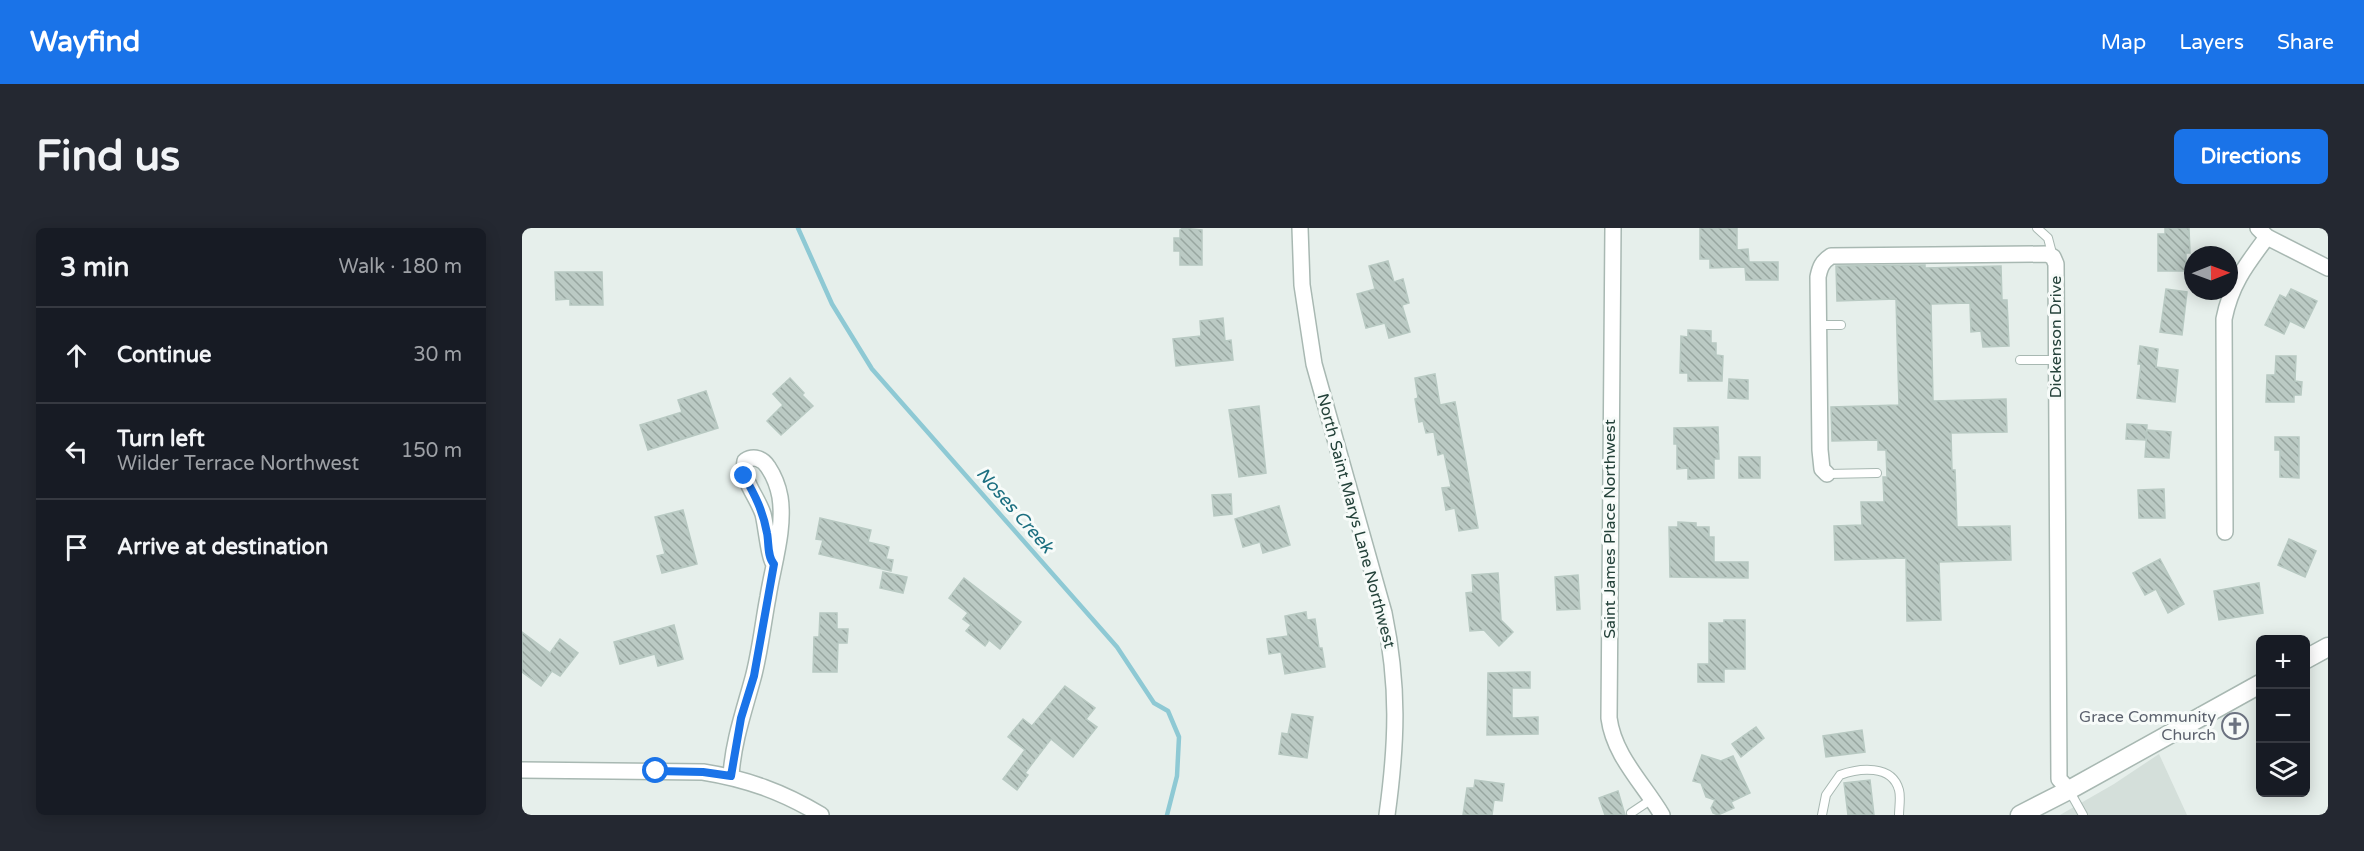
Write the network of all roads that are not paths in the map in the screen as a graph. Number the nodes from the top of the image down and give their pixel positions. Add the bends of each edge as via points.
1 (1300, 228) edge
2 (1613, 228) edge
3 (2037, 228) edge
4 (2262, 232) edge
5 (2054, 257) junction
6 (2328, 268) edge
7 (1818, 325) junction
8 (1841, 325) dead end
9 (2020, 360) dead end
10 (2056, 360) junction
11 (1877, 473) dead end
12 (1827, 474) joint
13 (2225, 532) dead end
14 (774, 564) junction
15 (2328, 647) edge
16 (2310, 657) edge
17 (2256, 686) edge
18 (522, 770) edge
19 (731, 776) junction
20 (2069, 790) junction
21 (1652, 799) junction
22 (1631, 813) dead end
23 (821, 815) edge
24 (1387, 815) edge
25 (1662, 815) edge
26 (1822, 815) edge
27 (1899, 815) edge
28 (2020, 815) edge
29 (2083, 815) edge

1 - 24 street, North Saint Marys Lane Northwest via 1302,285 1314,364 1390,645 1396,731
2 - 21 street, Saint James Place Northwest via 1609,718 1621,755
3 - 5 lane via 2048,238
4 - 6 street
4 - 13 street via 2228,297 2224,319
5 - 7 street, Dickenson Drive via 1831,256 1820,266
5 - 10 street, Dickenson Drive
7 - 8 lane
7 - 12 street, Dickenson Drive via 1820,460
9 - 10 lane
10 - 20 street, Dickenson Drive via 2060,779
11 - 12 lane
14 - 14 street via 780,497 766,463 749,458 745,461 744,476 757,497 768,536 770,561
14 - 19 street
15 - 16 street
17 - 20 street
18 - 19 street via 703,772
19 - 23 street via 774,790
20 - 28 street
20 - 29 lane
21 - 22 lane
21 - 25 street, Saint James Place Northwest
26 - 27 lane via 1826,795 1839,776 1862,770 1882,771 1894,781 1899,790

